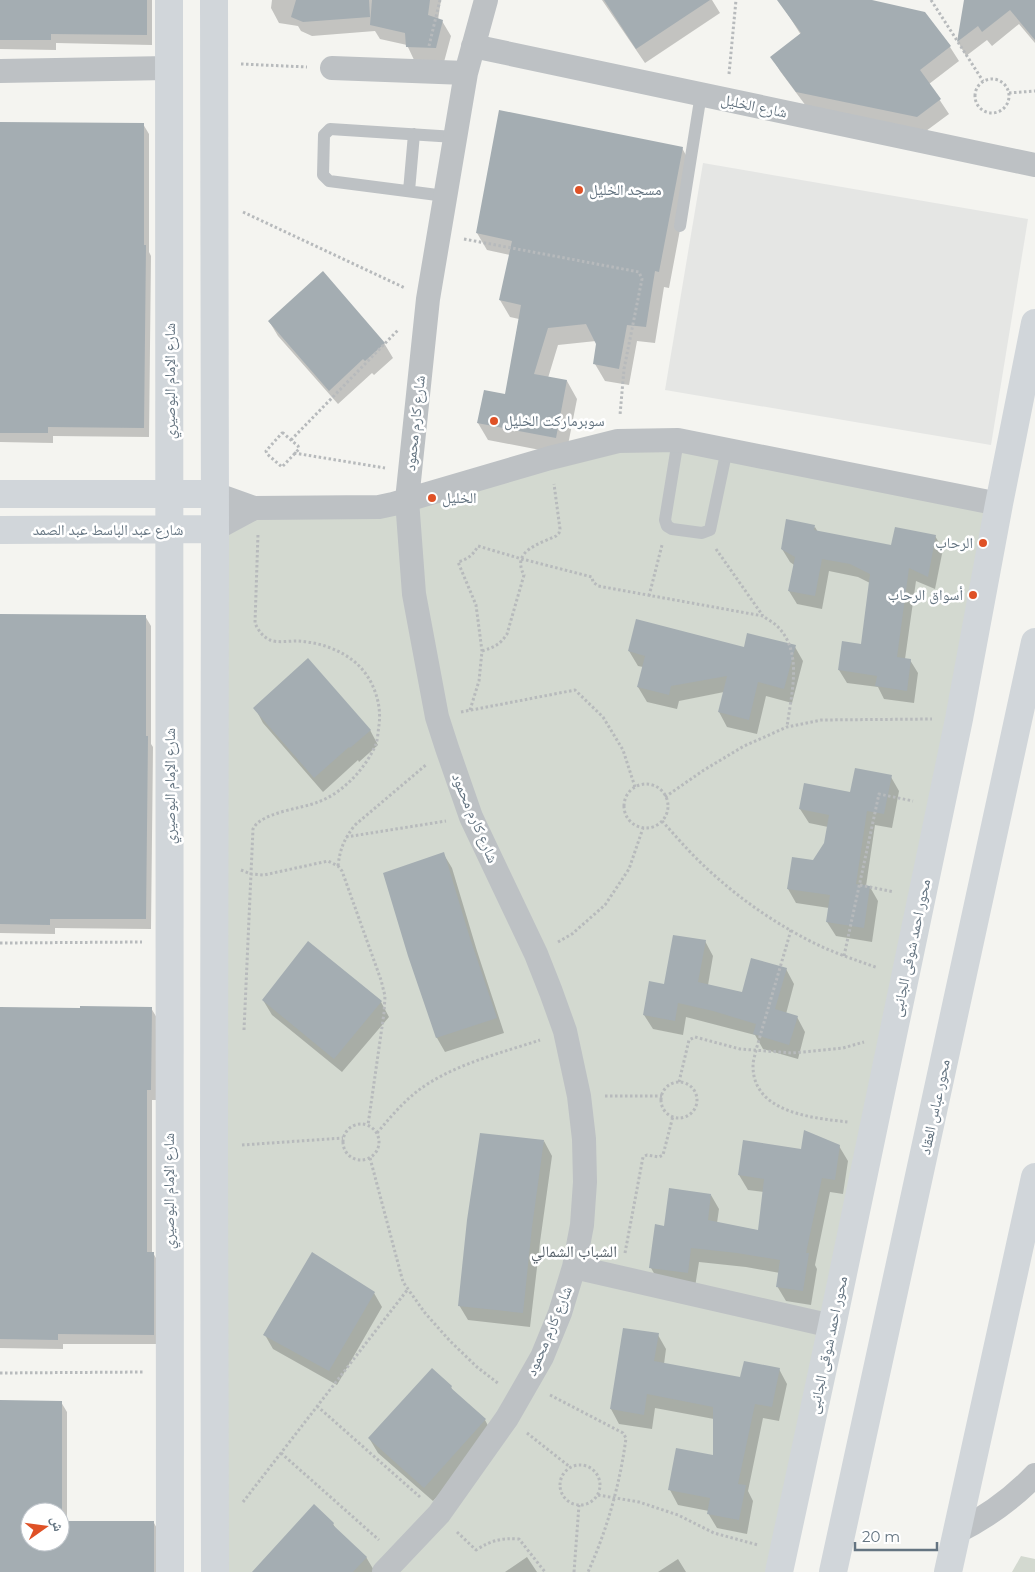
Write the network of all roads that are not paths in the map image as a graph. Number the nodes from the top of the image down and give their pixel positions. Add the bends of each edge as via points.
1 (169, 0) edge
2 (214, 0) edge
3 (486, 0) edge
4 (473, 46) junction
5 (168, 68) junction
6 (332, 68) road end
7 (0, 70) edge
8 (466, 73) junction
9 (701, 94) junction
10 (414, 134) junction
11 (455, 137) junction
12 (1035, 165) edge
13 (409, 192) junction
14 (445, 196) junction
15 (680, 226) dead end
16 (1035, 323) edge
17 (678, 440) junction
18 (727, 449) junction
19 (0, 494) edge
20 (170, 494) junction
21 (215, 494) junction
22 (407, 500) junction
23 (998, 504) junction
24 (257, 508) junction
25 (215, 529) junction
26 (0, 530) edge
27 (170, 530) junction
28 (1035, 642) edge
29 (1035, 1177) edge
30 (574, 1267) junction
31 (832, 1326) junction
32 (1035, 1475) edge
33 (957, 1532) junction
34 (781, 1562) edge
35 (391, 1564) edge
36 (170, 1572) edge
37 (215, 1572) edge
38 (833, 1572) edge
39 (948, 1572) edge

1 - 5 street, شارع الإمام البوصيري
2 - 21 street
3 - 4 street, شارع كارم محمود
4 - 8 street, شارع كارم محمود
4 - 9 street, شارع الخليل
5 - 7 street
5 - 20 street, شارع الإمام البوصيري
6 - 8 street
8 - 11 street, شارع كارم محمود
9 - 12 street, شارع الخليل
9 - 15 lane
10 - 11 lane
10 - 13 lane
10 - 13 lane via 330,129 324,135 323,175 326,180
11 - 14 street, شارع كارم محمود
13 - 14 lane
14 - 22 street, شارع كارم محمود via 428,299
16 - 23 street, محور احمد شوقى الجانبى
17 - 18 street
17 - 18 lane via 666,520 672,529 705,533 711,528
17 - 22 street via 618,441
18 - 23 street
19 - 20 street
20 - 21 street
20 - 27 street, شارع الإمام البوصيري
21 - 24 street
21 - 25 street
22 - 24 street via 364,508
22 - 30 street, شارع كارم محمود via 414,594 437,718 471,817 551,992 579,1096 585,1182 582,1225
23 - 31 street, محور احمد شوقى الجانبى via 959,719
24 - 25 street
25 - 27 street, شارع عبد الباسط عبد الصمد
25 - 37 street
26 - 27 street, شارع عبد الباسط عبد الصمد
27 - 36 street, شارع الإمام البوصيري
28 - 38 street, محور عباس العقاد
29 - 33 street
30 - 31 street
30 - 35 street, شارع كارم محمود via 542,1357 518,1400 439,1514
31 - 34 street, محور احمد شوقى الجانبى
32 - 33 street via 1004,1504
33 - 39 street

